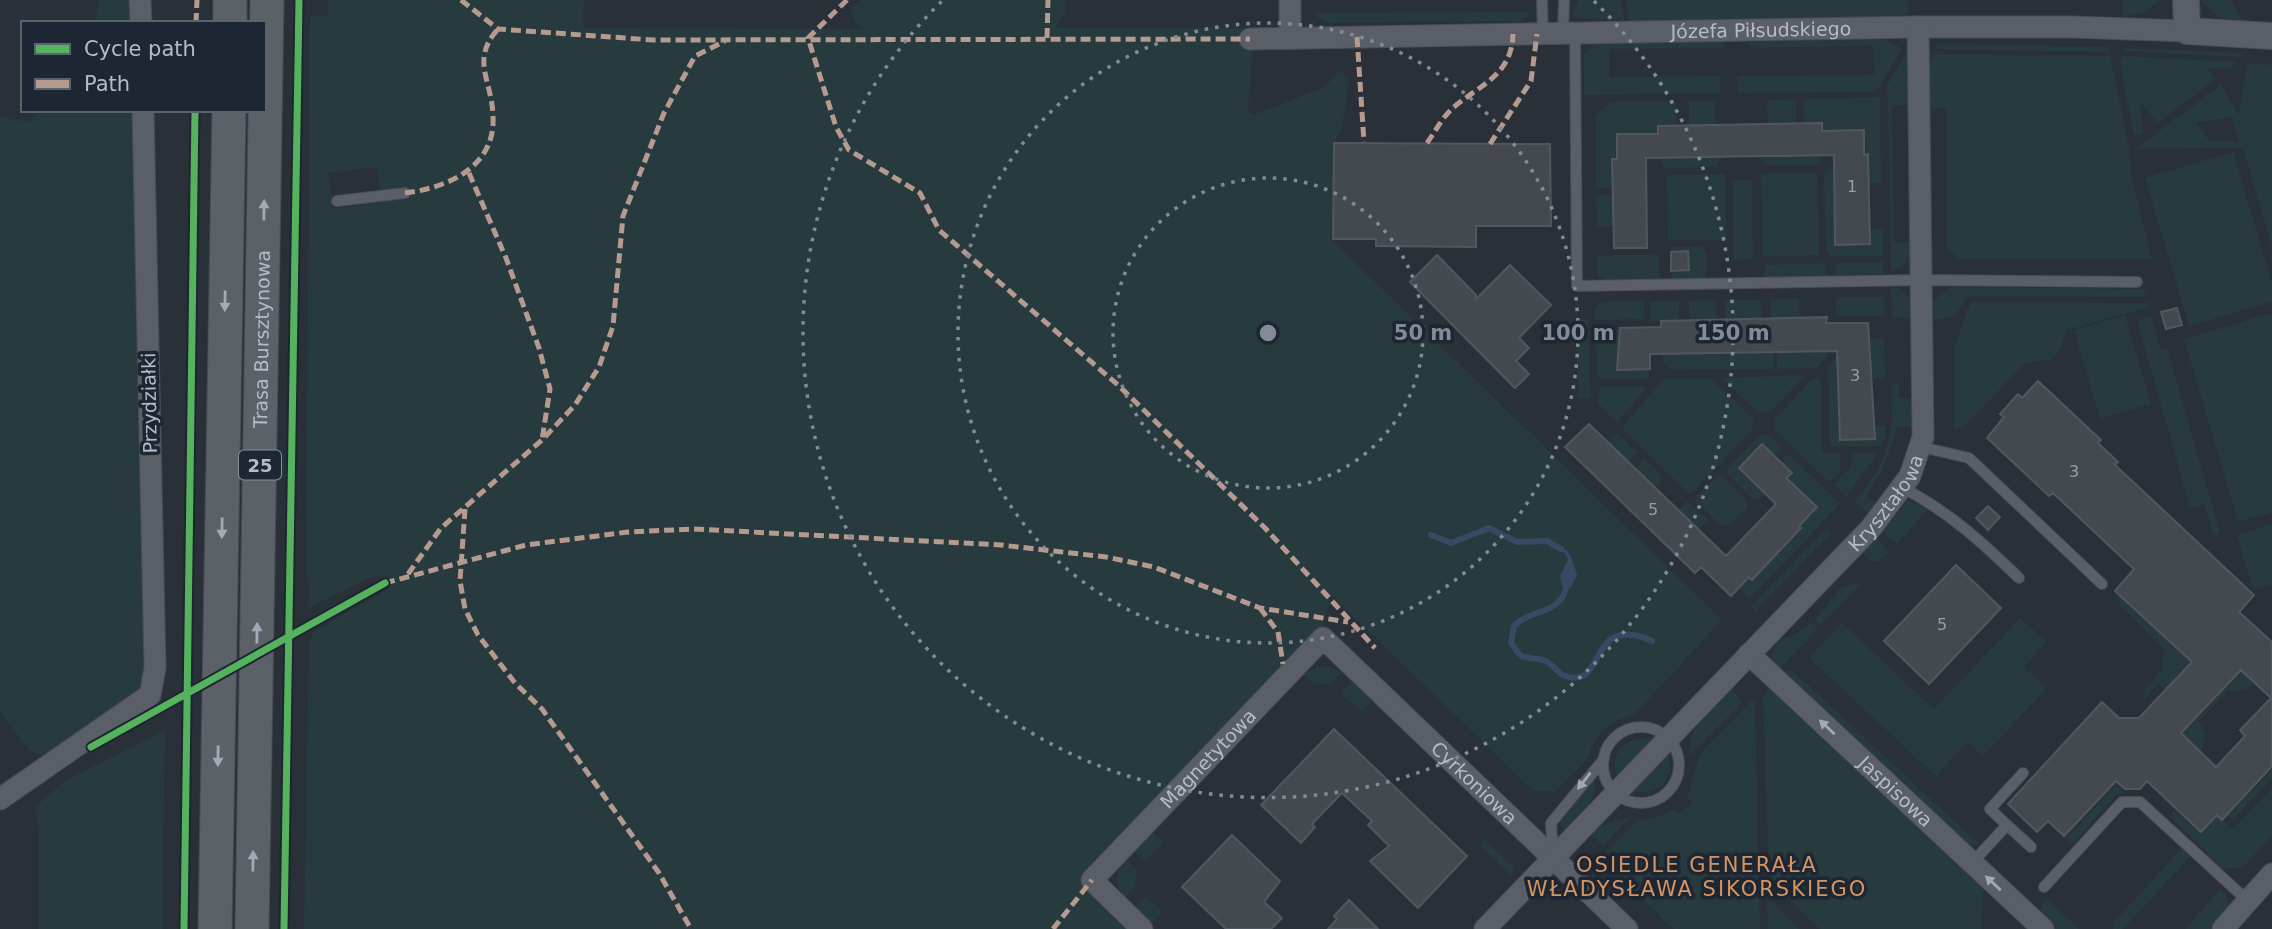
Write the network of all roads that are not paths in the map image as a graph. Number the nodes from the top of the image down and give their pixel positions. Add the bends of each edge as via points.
1 (140, 0) edge
2 (230, 0) edge
3 (268, 0) edge
4 (1290, 0) edge
5 (1542, 0) edge
6 (1564, 0) edge
7 (2186, 0) edge
8 (141, 21) edge
9 (230, 21) edge
10 (1918, 27) junction
11 (2187, 31) junction
12 (1560, 33) junction
13 (2272, 36) edge
14 (1290, 38) junction
15 (1250, 39) dead end
16 (143, 112) edge
17 (229, 112) edge
18 (405, 193) dead end
19 (337, 201) dead end
20 (1923, 280) junction
21 (2137, 282) dead end
22 (1921, 447) junction
23 (1903, 488) junction
24 (2020, 578) dead end
25 (2102, 584) dead end
26 (1323, 638) joint
27 (1749, 654) junction
28 (1668, 738) junction
29 (1604, 759) junction
30 (2024, 773) dead end
31 (1615, 792) junction
32 (0, 799) edge
33 (2007, 825) junction
34 (2031, 847) dead end
35 (1554, 858) junction
36 (1972, 863) junction
37 (2272, 874) edge
38 (2044, 887) dead end
39 (2248, 901) junction
40 (215, 929) edge
41 (252, 929) edge
42 (1142, 929) edge
43 (1485, 929) edge
44 (1627, 929) edge
45 (2043, 929) edge
46 (2223, 929) edge

1 - 8 street
2 - 9 main road
41 -> 3 main road, Trasa Bursztynowa / 25
4 - 14 street
5 - 12 lane
6 - 12 lane
7 - 11 street
10 - 11 street, Józefa Piłsudskiego
10 - 12 street, Józefa Piłsudskiego
10 - 20 street, Kryształowa
11 - 13 street, Józefa Piłsudskiego
12 - 14 street, Józefa Piłsudskiego
12 - 20 lane via 1577,286
14 - 15 street, Józefa Piłsudskiego
16 - 32 street, Przydziałki via 155,668 150,695
17 -> 40 main road, Trasa Bursztynowa / 25
18 - 19 lane
20 - 21 lane
20 - 22 street, Kryształowa
22 - 23 street, Kryształowa
22 - 25 lane via 1969,458
23 - 24 lane via 1935,504 1973,533
23 - 27 street, Kryształowa via 1871,528
26 - 35 street, Cyrkoniowa
26 - 42 street, Magnetytowa via 1092,880
27 - 28 street, Kryształowa
36 -> 27 street, Jaspisowa
28 - 29 lane via 1649,728 1627,730 1610,744
28 - 31 street, Kryształowa
28 - 31 lane via 1679,761 1678,775 1663,796 1638,803
29 - 31 lane via 1604,771
29 -> 35 lane via 1551,823
30 - 33 lane via 1990,809
31 - 35 street, Kryształowa
33 - 34 lane
33 - 36 lane
35 - 43 street, Kryształowa
35 - 44 street, Cyrkoniowa
45 -> 36 street, Jaspisowa
37 - 39 street
38 - 39 lane via 2122,803 2140,802
39 - 46 street

